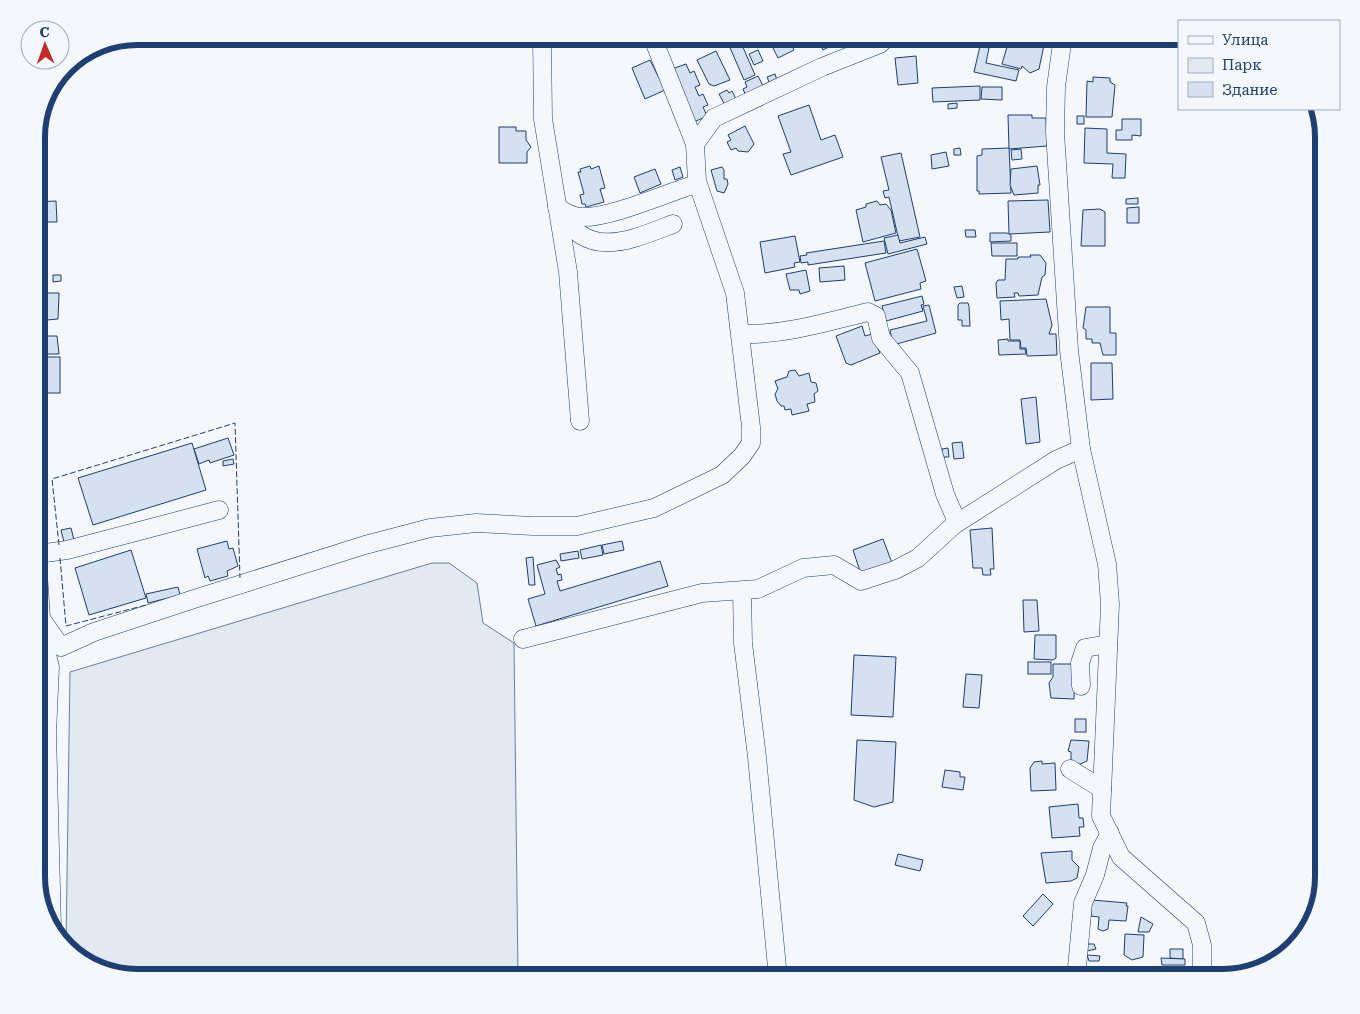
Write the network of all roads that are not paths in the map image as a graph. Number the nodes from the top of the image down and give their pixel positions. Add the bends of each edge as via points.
1 (542, 45) edge
2 (656, 45) edge
3 (877, 45) edge
4 (1062, 45) edge
5 (695, 144) junction
6 (690, 186) dead end
7 (557, 207) junction
8 (673, 224) dead end
9 (742, 334) junction
10 (580, 421) dead end
11 (1081, 449) junction
12 (219, 510) dead end
13 (957, 522) junction
14 (45, 549) edge
15 (742, 591) junction
16 (45, 624) edge
17 (45, 638) edge
18 (523, 639) dead end
19 (1108, 644) junction
20 (1081, 686) dead end
21 (1070, 769) dead end
22 (1102, 789) junction
23 (1110, 833) junction
24 (52, 911) edge
25 (777, 969) edge
26 (1077, 969) edge
27 (1202, 969) edge

1 - 7 street via 543,119
2 - 5 street
3 - 5 street via 822,67 714,118
4 - 11 street via 1055,132 1069,350
5 - 9 street via 697,181 736,294
6 - 7 street via 601,215 580,217
7 - 8 street via 583,238 603,242 626,242
7 - 10 street via 568,272
9 - 13 street via 770,335 868,312 876,316 881,338 910,374 945,494
9 - 16 street via 751,443 722,475 654,508 577,526 476,523 430,528 191,600 94,632 60,647
11 - 13 street via 1056,460
11 - 19 street via 1107,564
12 - 14 street via 66,550
13 - 15 street via 918,558 895,570 860,581 834,565 803,568 758,589
15 - 18 street via 702,593
15 - 25 street via 743,643
17 - 24 street via 50,667 47,733
19 - 20 street via 1085,648 1080,663
19 - 22 street
21 - 22 street
22 - 23 street via 1101,816
23 - 26 street via 1083,903
23 - 27 street via 1121,857 1196,923 1202,945

